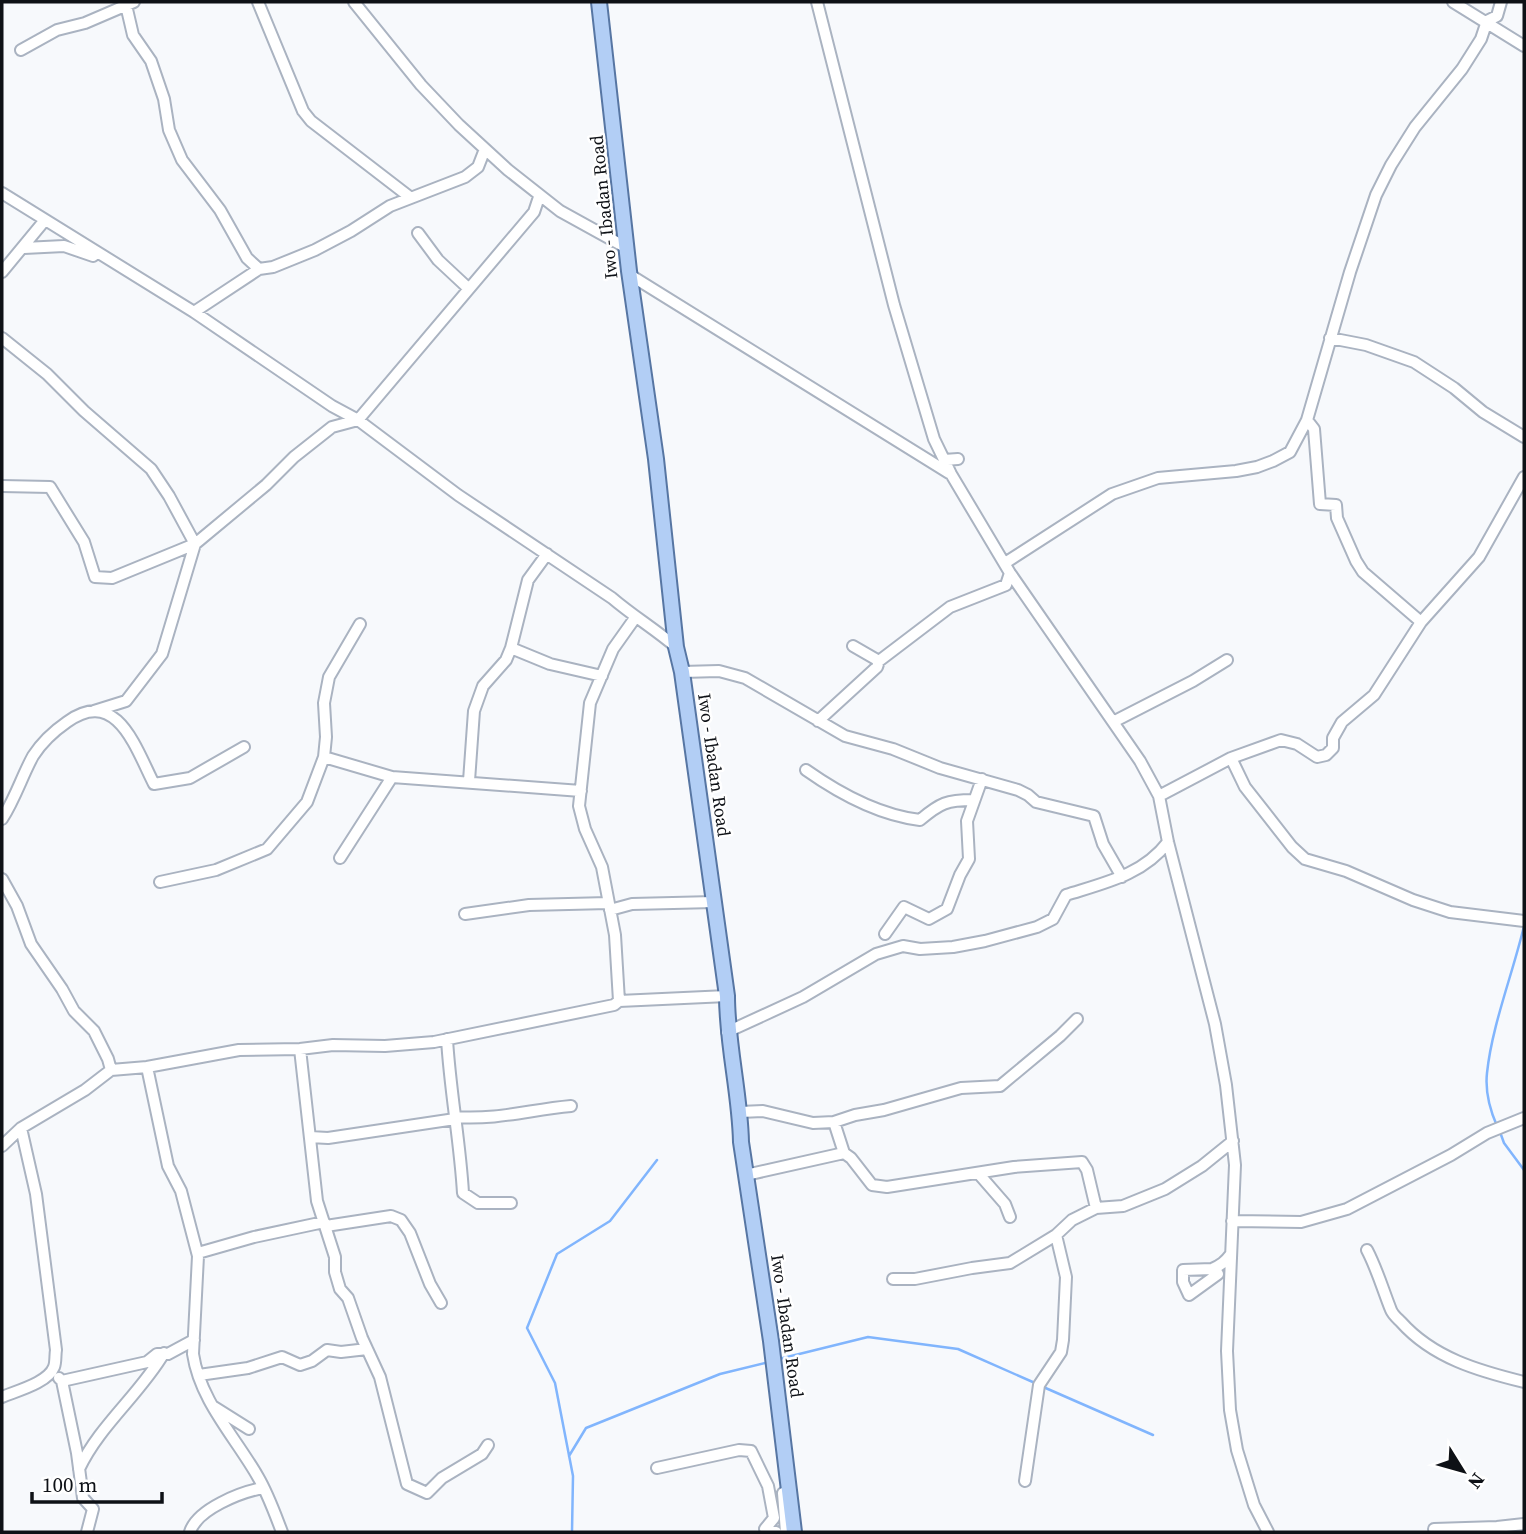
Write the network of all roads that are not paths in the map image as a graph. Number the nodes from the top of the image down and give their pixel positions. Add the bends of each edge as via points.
1 (258, 2) edge
2 (355, 2) edge
3 (599, 2) edge
4 (817, 2) edge
5 (1453, 2) edge
6 (1501, 2) edge
7 (130, 3) edge
8 (1488, 21) junction
9 (1524, 46) edge
10 (21, 50) dead end
11 (485, 149) junction
12 (2, 193) edge
13 (539, 197) junction
14 (411, 198) junction
15 (45, 220) junction
16 (418, 233) dead end
17 (24, 248) junction
18 (627, 248) junction
19 (107, 259) junction
20 (259, 269) junction
21 (2, 272) edge
22 (630, 275) junction
23 (468, 289) junction
24 (194, 312) junction
25 (2, 338) edge
26 (1330, 338) junction
27 (359, 420) junction
28 (1307, 420) junction
29 (1524, 437) edge
30 (958, 459) dead end
31 (944, 460) junction
32 (951, 474) junction
33 (1524, 477) edge
34 (2, 486) edge
35 (1520, 497) edge
36 (195, 544) junction
37 (547, 554) junction
38 (1008, 568) junction
39 (635, 618) junction
40 (1421, 622) junction
41 (360, 624) dead end
42 (853, 646) dead end
43 (676, 647) junction
44 (511, 648) junction
45 (1227, 660) dead end
46 (879, 662) junction
47 (682, 672) junction
48 (602, 676) junction
49 (94, 711) junction
50 (818, 721) junction
51 (1113, 722) junction
52 (244, 747) dead end
53 (324, 757) junction
54 (1231, 758) junction
55 (806, 770) dead end
56 (392, 777) junction
57 (982, 779) junction
58 (469, 781) junction
59 (580, 791) junction
60 (1160, 796) junction
61 (973, 800) junction
62 (2, 819) edge
63 (1168, 842) junction
64 (340, 858) dead end
65 (1122, 877) junction
66 (2, 879) edge
67 (160, 882) dead end
68 (714, 902) junction
69 (609, 907) junction
70 (465, 914) dead end
71 (1524, 921) edge
72 (885, 934) dead end
73 (727, 996) junction
74 (620, 1001) junction
75 (1077, 1019) dead end
76 (727, 1032) junction
77 (447, 1039) junction
78 (300, 1049) junction
79 (147, 1067) junction
80 (111, 1070) junction
81 (571, 1106) dead end
82 (740, 1112) junction
83 (454, 1118) junction
84 (1520, 1120) edge
85 (834, 1122) junction
86 (21, 1128) junction
87 (310, 1137) junction
88 (1233, 1141) junction
89 (2, 1146) edge
90 (844, 1153) junction
91 (978, 1173) junction
92 (746, 1175) junction
93 (511, 1203) dead end
94 (1096, 1208) junction
95 (1010, 1217) dead end
96 (1232, 1220) junction
97 (325, 1224) junction
98 (1056, 1235) junction
99 (1367, 1250) dead end
100 (198, 1253) junction
101 (1231, 1254) junction
102 (1214, 1268) dead end
103 (893, 1279) dead end
104 (441, 1303) dead end
105 (194, 1340) junction
106 (367, 1349) junction
107 (164, 1353) junction
108 (51, 1373) junction
109 (199, 1375) junction
110 (776, 1378) junction
111 (62, 1381) junction
112 (1524, 1382) edge
113 (2, 1397) edge
114 (214, 1407) junction
115 (249, 1429) dead end
116 (488, 1446) dead end
117 (657, 1468) dead end
118 (79, 1470) junction
119 (1025, 1481) dead end
120 (263, 1488) junction
121 (1524, 1524) edge
122 (1434, 1529) dead end
123 (769, 1531) edge
124 (87, 1532) edge
125 (190, 1532) edge
126 (282, 1532) edge
127 (786, 1532) edge
128 (794, 1532) edge
129 (1268, 1532) edge

1 - 14 street via 303,111
2 - 11 street via 421,85
3 - 18 main road, Iwo - Ibadan Road
4 - 31 street via 894,305
5 - 8 street
6 - 8 street via 1497,16
7 - 10 street via 57,30
7 - 20 street via 133,35 151,61 182,160
8 - 9 street
8 - 26 street via 1462,69 1415,127 1376,195
11 - 13 street
11 - 14 street via 478,167 465,177
12 - 15 street
13 - 18 street
13 - 23 street via 534,212
14 - 20 street via 390,205 315,250
15 - 17 street
15 - 19 street
16 - 23 street
17 - 19 street via 64,246
17 - 21 street
18 - 22 main road, Iwo - Ibadan Road
19 - 24 street
20 - 24 street
22 - 32 street
22 - 43 main road, Iwo - Ibadan Road
23 - 27 street
24 - 27 street
25 - 36 street via 151,469
26 - 28 street
26 - 29 street via 1414,362
27 - 36 street via 332,427
27 - 37 street via 458,495
28 - 38 street via 1290,452 1273,461 1236,471 1158,478 1112,494
28 - 40 street via 1314,429 1320,504 1336,505 1337,518 1363,572
30 - 31 street
31 - 32 street
32 - 38 street
33 - 35 street
34 - 36 street via 50,487 85,542 95,577 112,578
35 - 40 street via 1479,557
36 - 49 street via 162,654 126,701
37 - 39 street
37 - 44 street via 528,580
38 - 46 street via 1006,585 950,607
38 - 51 street
39 - 43 street
39 - 48 street via 613,649
40 - 54 street via 1374,695 1342,722 1326,755 1317,757 1281,740
41 - 53 street via 329,677
42 - 46 street
43 - 47 main road, Iwo - Ibadan Road
44 - 48 street via 550,664
44 - 58 street via 483,686 474,711
45 - 51 street
46 - 50 street
47 - 50 street via 719,671 745,678
47 - 68 main road, Iwo - Ibadan Road
48 - 59 street via 590,704
49 - 52 street via 119,721 154,784 190,778
49 - 62 street via 83,711 44,742
50 - 57 street via 845,736
51 - 60 street
53 - 56 street
53 - 67 street via 307,802 267,849 216,870
54 - 60 street
54 - 71 street via 1245,788 1305,859 1450,912
55 - 61 street via 844,795 894,817 920,820 951,800
56 - 58 street
56 - 64 street
57 - 61 street
57 - 65 street via 1017,790 1036,803 1094,816 1103,845
58 - 59 street
59 - 69 street via 579,806 602,867
60 - 63 street
61 - 72 street via 967,821 969,859 947,909 929,919 904,907
63 - 65 street via 1158,855
63 - 88 street via 1215,1024
65 - 76 street via 1066,895 1053,919 1037,927 953,947 903,946 876,954 803,997
66 - 80 street via 31,944 74,1011 94,1031
68 - 69 street
68 - 73 main road, Iwo - Ibadan Road
69 - 70 street via 529,905
69 - 74 street
73 - 74 street
73 - 76 main road, Iwo - Ibadan Road
74 - 77 street
75 - 85 street via 1000,1086 961,1088
76 - 82 main road, Iwo - Ibadan Road
77 - 78 street
77 - 83 street
78 - 79 street via 239,1050
78 - 87 street
79 - 80 street
79 - 100 street via 167,1166 181,1191
80 - 86 street
81 - 83 street via 493,1118
82 - 85 street
82 - 92 main road, Iwo - Ibadan Road
83 - 87 street
83 - 93 street via 463,1193 478,1203
84 - 96 street via 1487,1133 1347,1209 1301,1222
85 - 90 street
86 - 89 street
86 - 108 street via 36,1194 56,1350
87 - 97 street via 317,1201
88 - 94 street via 1165,1189 1123,1206
88 - 96 street
90 - 91 street via 877,1186
90 - 92 street
91 - 94 street via 1082,1162
91 - 95 street
92 - 110 main road, Iwo - Ibadan Road
94 - 98 street
96 - 101 street
97 - 100 street
97 - 104 street via 391,1216 401,1220
97 - 106 street via 340,1289 348,1298
98 - 103 street via 1010,1263
98 - 119 street via 1066,1277 1063,1340 1061,1352 1039,1385
99 - 112 street via 1391,1312 1409,1331 1432,1350
100 - 105 street
101 - 102 street
101 - 129 street via 1230,1410 1254,1505
105 - 107 street
105 - 109 street
106 - 109 street via 327,1350 300,1365 282,1357 248,1368
106 - 116 street via 380,1377 411,1487 427,1493
107 - 111 street via 140,1364
107 - 118 street
108 - 111 street
108 - 113 street
109 - 114 street
110 - 127 street
110 - 128 main road, Iwo - Ibadan Road
111 - 118 street
114 - 115 street
114 - 120 street
117 - 123 street via 751,1451 768,1486 774,1518
118 - 124 street via 83,1498 93,1509
120 - 125 street via 222,1503 193,1523
120 - 126 street
121 - 122 street

